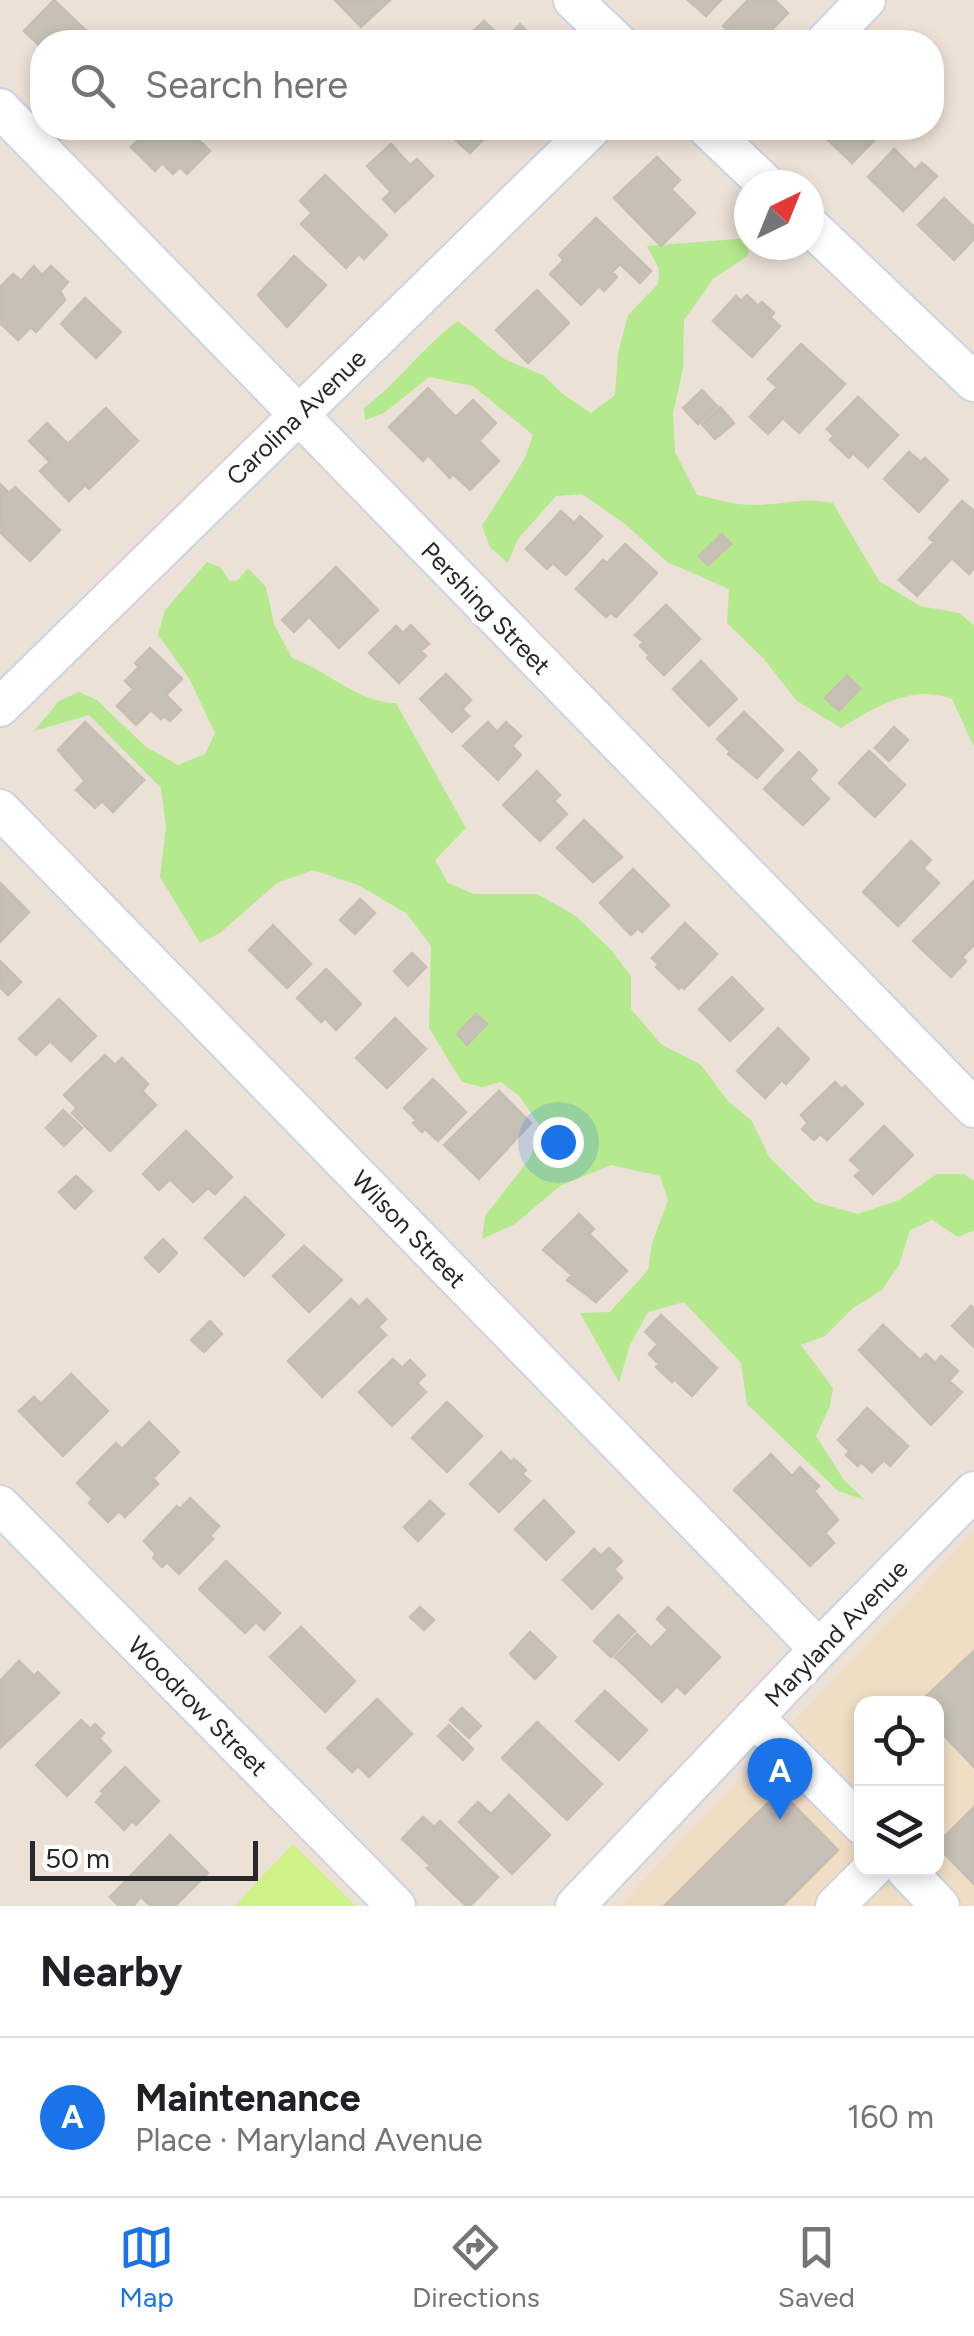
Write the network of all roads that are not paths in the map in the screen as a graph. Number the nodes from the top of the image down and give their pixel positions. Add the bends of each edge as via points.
1 (573, 0) edge
2 (866, 0) edge
3 (604, 30) edge
4 (837, 30) edge
5 (0, 108) edge
6 (30, 139) edge
7 (31, 140) edge
8 (580, 140) edge
9 (731, 140) edge
10 (755, 170) edge
11 (824, 239) edge
12 (974, 382) edge
13 (298, 414) junction
14 (0, 707) edge
15 (0, 809) edge
16 (974, 1108) edge
17 (974, 1491) edge
18 (0, 1505) edge
19 (818, 1649) junction
20 (754, 1717) junction
21 (854, 1817) edge
22 (865, 1876) edge
23 (912, 1876) edge
24 (396, 1906) edge
25 (576, 1906) edge
26 (835, 1906) edge
27 (940, 1906) edge

1 - 3 street
2 - 4 street
5 - 6 street, Pershing Street
7 - 13 street, Pershing Street
8 - 13 street, Carolina Avenue
9 - 10 street
11 - 12 street
13 - 14 street, Carolina Avenue
13 - 16 street, Pershing Street
15 - 19 street, Wilson Street
17 - 19 street, Maryland Avenue
18 - 24 street, Woodrow Street
19 - 20 street, Maryland Avenue
20 - 21 street
20 - 25 street, Maryland Avenue
22 - 26 street
23 - 27 street

